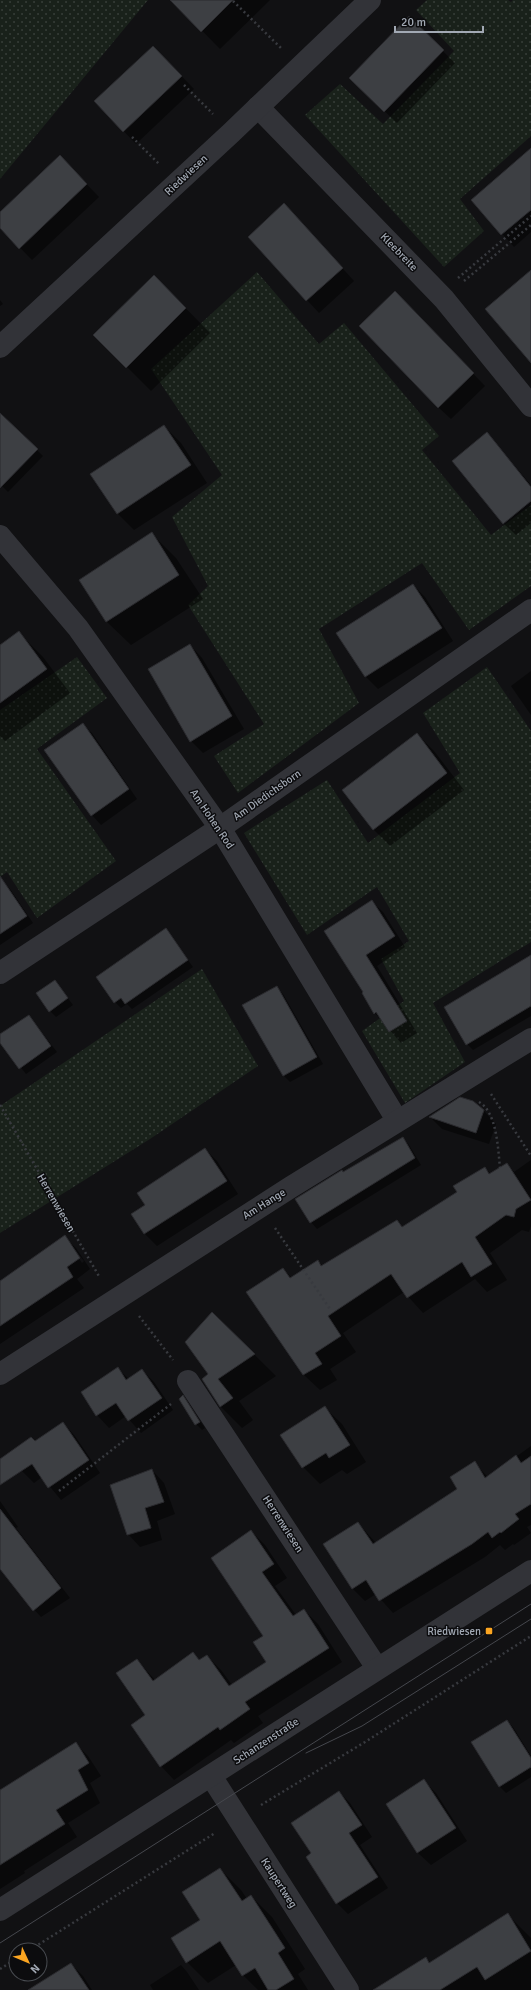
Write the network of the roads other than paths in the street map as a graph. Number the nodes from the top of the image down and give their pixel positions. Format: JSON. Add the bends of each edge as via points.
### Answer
{"nodes":[{"id":1,"x":370,"y":0,"type":"edge"},
{"id":2,"x":258,"y":107,"type":"junction"},
{"id":3,"x":0,"y":347,"type":"edge"},
{"id":4,"x":531,"y":406,"type":"edge"},
{"id":5,"x":0,"y":536,"type":"edge"},
{"id":6,"x":531,"y":610,"type":"edge"},
{"id":7,"x":220,"y":828,"type":"junction"},
{"id":8,"x":0,"y":973,"type":"edge"},
{"id":9,"x":531,"y":1039,"type":"edge"},
{"id":10,"x":398,"y":1120,"type":"junction"},
{"id":11,"x":0,"y":1374,"type":"edge"},
{"id":12,"x":190,"y":1385,"type":"road end"},
{"id":13,"x":531,"y":1571,"type":"edge"},
{"id":14,"x":377,"y":1668,"type":"junction"},
{"id":15,"x":211,"y":1776,"type":"junction"},
{"id":16,"x":0,"y":1910,"type":"edge"},
{"id":17,"x":348,"y":1990,"type":"edge"}],
"edges":[{"from":1,"to":2,"type":"street","name":"Riedwiesen"},
{"from":2,"to":3,"type":"street","name":"Riedwiesen"},
{"from":2,"to":4,"type":"street","name":"Kleebreite","via":[[442,296]]},
{"from":5,"to":7,"type":"street","name":"Am Hohen Rod","via":[[78,628]]},
{"from":6,"to":7,"type":"street","name":"Am Diedichsborn"},
{"from":7,"to":8,"type":"street","name":"Am Diedichsborn"},
{"from":7,"to":10,"type":"street","name":"Am Hohen Rod"},
{"from":9,"to":10,"type":"street","name":"Am Hange"},
{"from":10,"to":11,"type":"street","name":"Am Hange","via":[[112,1300]]},
{"from":12,"to":14,"type":"street","name":"Herrenwiesen"},
{"from":13,"to":14,"type":"street","name":"Schanzenstraße"},
{"from":14,"to":15,"type":"street","name":"Schanzenstraße"},
{"from":15,"to":16,"type":"street","name":"Schanzenstraße"},
{"from":15,"to":17,"type":"street","name":"Kaupertweg"}]}
